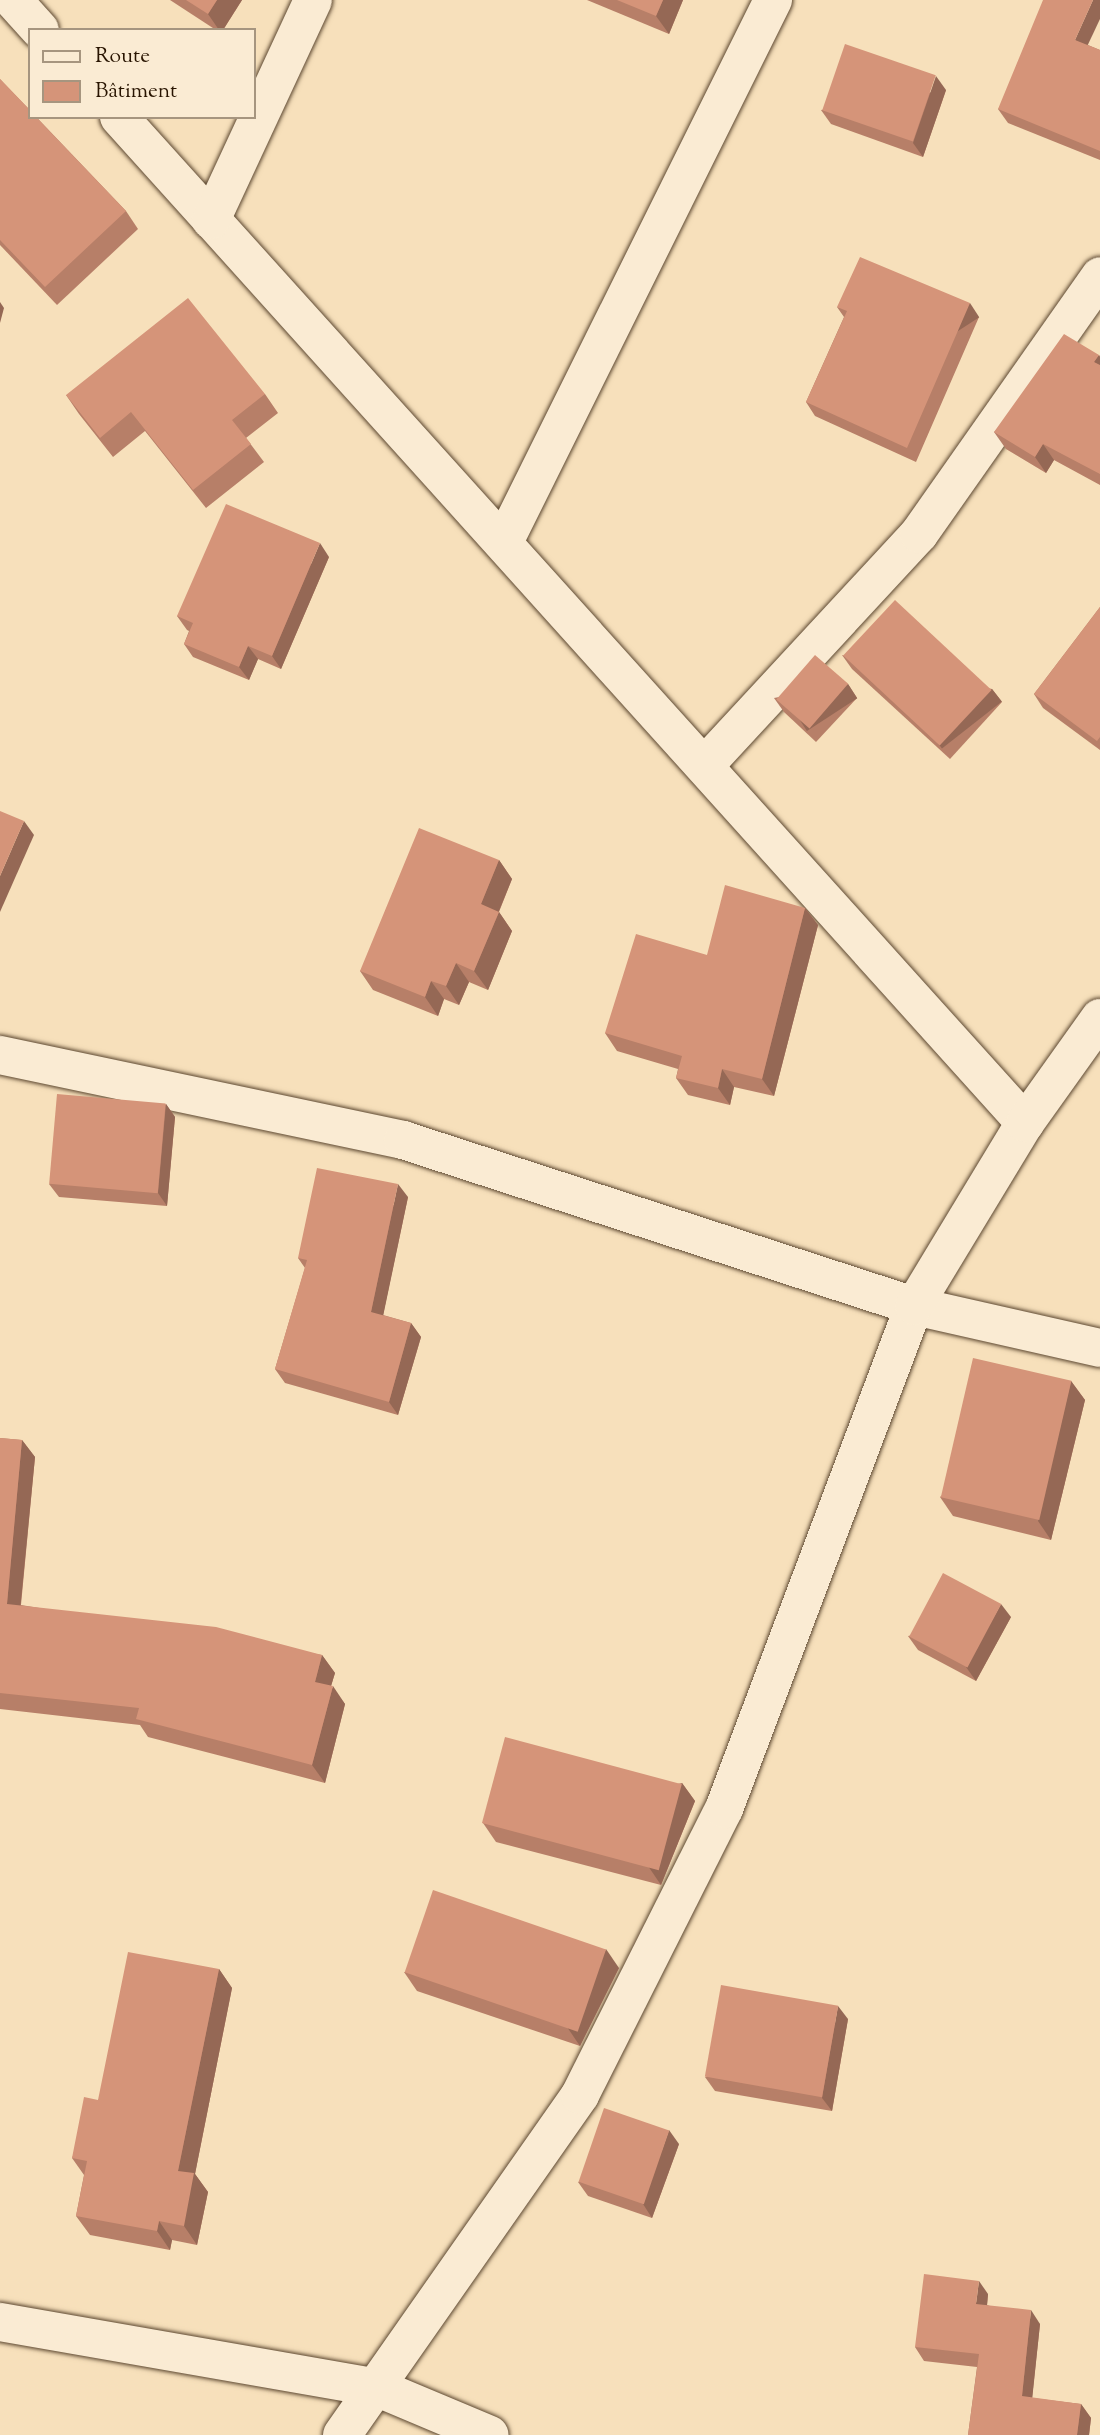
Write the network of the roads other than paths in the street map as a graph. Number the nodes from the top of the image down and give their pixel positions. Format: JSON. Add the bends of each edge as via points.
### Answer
{"nodes":[{"id":1,"x":13,"y":0,"type":"edge"},
{"id":2,"x":313,"y":0,"type":"edge"},
{"id":3,"x":773,"y":0,"type":"edge"},
{"id":4,"x":38,"y":28,"type":"edge"},
{"id":5,"x":121,"y":119,"type":"edge"},
{"id":6,"x":211,"y":220,"type":"junction"},
{"id":7,"x":1100,"y":276,"type":"edge"},
{"id":8,"x":504,"y":542,"type":"junction"},
{"id":9,"x":705,"y":765,"type":"junction"},
{"id":10,"x":1100,"y":1018,"type":"edge"},
{"id":11,"x":0,"y":1055,"type":"edge"},
{"id":12,"x":1025,"y":1123,"type":"junction"},
{"id":13,"x":914,"y":1306,"type":"junction"},
{"id":14,"x":1100,"y":1348,"type":"edge"},
{"id":15,"x":0,"y":2322,"type":"edge"},
{"id":16,"x":378,"y":2388,"type":"junction"},
{"id":17,"x":342,"y":2435,"type":"edge"},
{"id":18,"x":490,"y":2435,"type":"edge"}],
"edges":[{"from":1,"to":4,"type":"street"},
{"from":2,"to":6,"type":"street"},
{"from":3,"to":8,"type":"street"},
{"from":5,"to":6,"type":"street"},
{"from":6,"to":8,"type":"street"},
{"from":7,"to":9,"type":"street","via":[[919,534]]},
{"from":8,"to":9,"type":"street"},
{"from":9,"to":12,"type":"street"},
{"from":10,"to":12,"type":"street"},
{"from":11,"to":13,"type":"street","via":[[403,1140]]},
{"from":12,"to":13,"type":"street"},
{"from":13,"to":14,"type":"street"},
{"from":13,"to":16,"type":"street","via":[[724,1809],[580,2095]]},
{"from":15,"to":16,"type":"street"},
{"from":16,"to":17,"type":"street"},
{"from":16,"to":18,"type":"street"}]}
